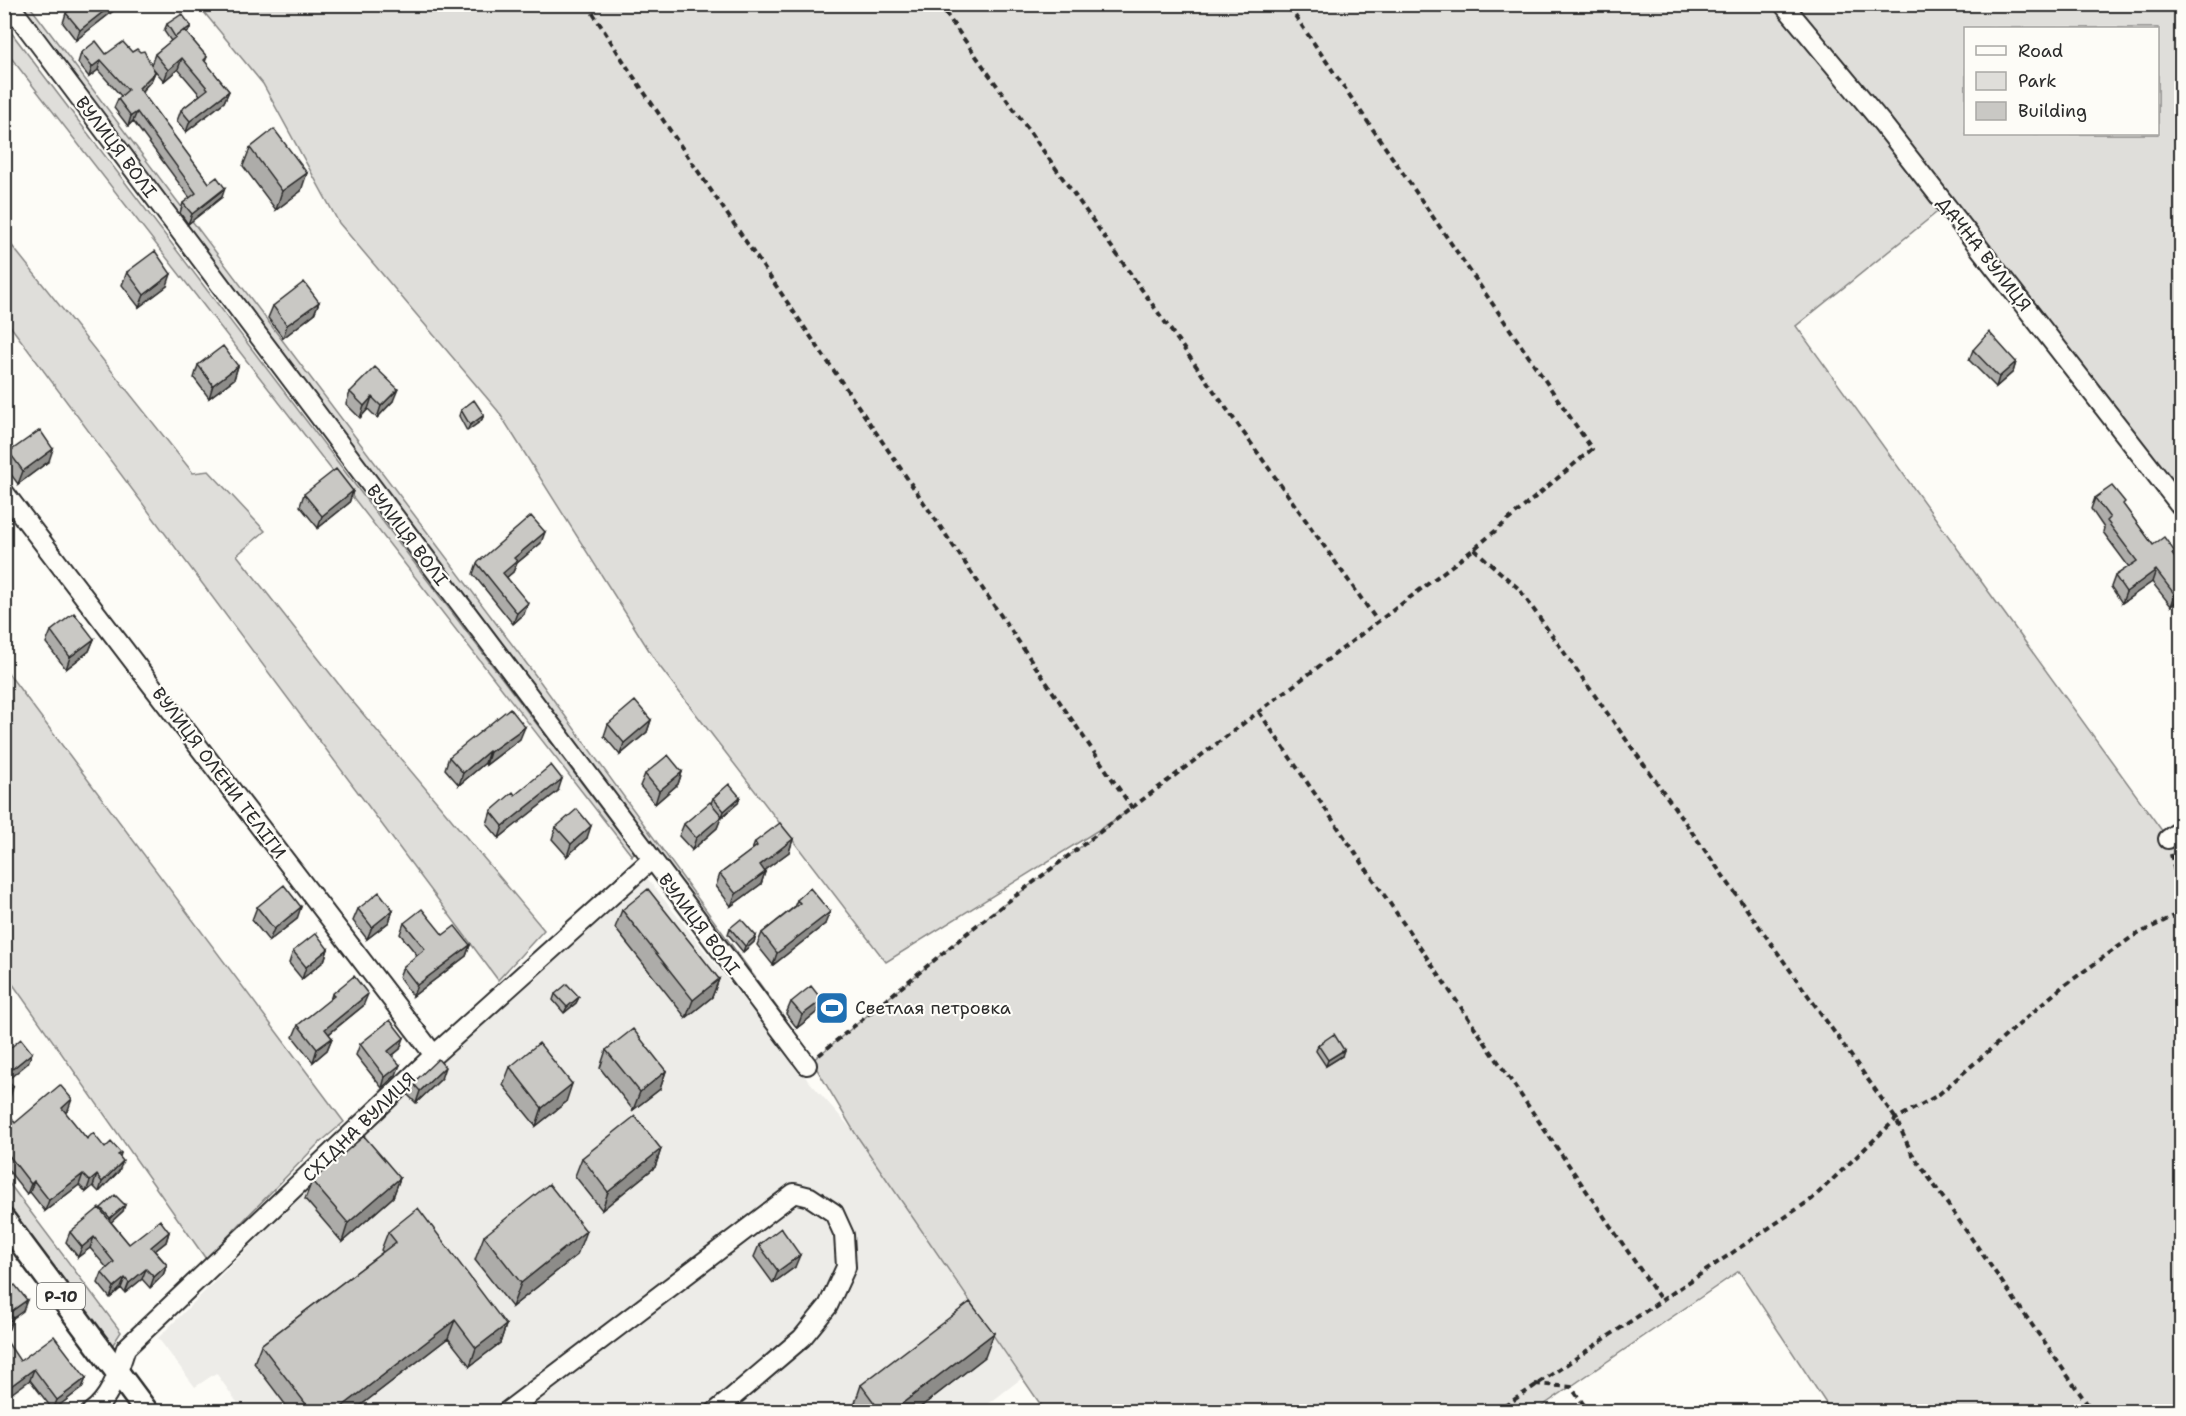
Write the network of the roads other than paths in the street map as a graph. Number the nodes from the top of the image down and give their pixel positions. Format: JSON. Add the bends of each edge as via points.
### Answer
{"nodes":[{"id":1,"x":9,"y":4,"type":"edge"},
{"id":2,"x":1783,"y":4,"type":"edge"},
{"id":3,"x":4,"y":492,"type":"edge"},
{"id":4,"x":2181,"y":507,"type":"edge"},
{"id":5,"x":651,"y":860,"type":"junction"},
{"id":6,"x":434,"y":1055,"type":"junction"},
{"id":7,"x":807,"y":1065,"type":"road end"},
{"id":8,"x":4,"y":1220,"type":"edge"},
{"id":9,"x":118,"y":1372,"type":"junction"},
{"id":10,"x":523,"y":1406,"type":"edge"},
{"id":11,"x":91,"y":1412,"type":"edge"},
{"id":12,"x":147,"y":1412,"type":"edge"},
{"id":13,"x":506,"y":1412,"type":"edge"},
{"id":14,"x":715,"y":1412,"type":"edge"}],
"edges":[{"from":1,"to":5,"type":"street","name":"ВУЛИЦЯ ВОЛІ"},
{"from":2,"to":4,"type":"street","name":"ДАЧНА ВУЛИЦЯ","via":[[1882,123]]},
{"from":3,"to":6,"type":"street","name":"ВУЛИЦЯ ОЛЕНИ ТЕЛІГИ"},
{"from":5,"to":6,"type":"street","name":"СХІДНА ВУЛИЦЯ"},
{"from":5,"to":7,"type":"street","name":"ВУЛИЦЯ ВОЛІ"},
{"from":6,"to":9,"type":"street","name":"СХІДНА ВУЛИЦЯ","via":[[126,1348]]},
{"from":8,"to":9,"type":"main road","number":"Р-10"},
{"from":9,"to":11,"type":"street","name":"СХІДНА ВУЛИЦЯ","via":[[104,1401]]},
{"from":9,"to":12,"type":"main road","number":"Р-10"},
{"from":10,"to":13,"type":"street"},
{"from":10,"to":14,"type":"street","via":[[794,1193],[810,1197],[834,1212],[844,1235],[846,1267],[828,1306],[802,1338]]}]}
